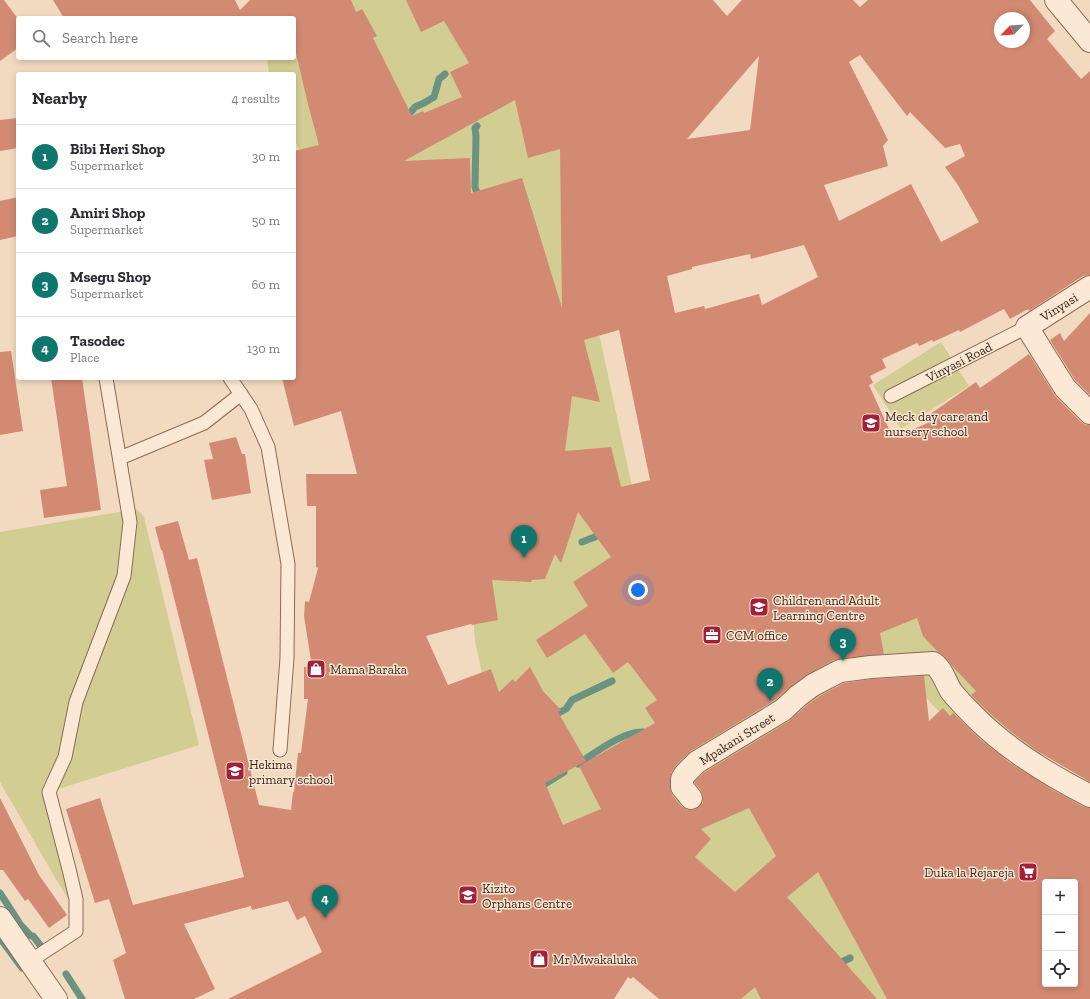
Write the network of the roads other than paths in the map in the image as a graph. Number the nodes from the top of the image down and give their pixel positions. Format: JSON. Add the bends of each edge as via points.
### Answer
{"nodes":[{"id":1,"x":1056,"y":0,"type":"edge"},
{"id":2,"x":1090,"y":41,"type":"edge"},
{"id":3,"x":1090,"y":287,"type":"edge"},
{"id":4,"x":1027,"y":327,"type":"junction"},
{"id":5,"x":106,"y":380,"type":"edge"},
{"id":6,"x":231,"y":380,"type":"edge"},
{"id":7,"x":240,"y":394,"type":"junction"},
{"id":8,"x":891,"y":396,"type":"dead end"},
{"id":9,"x":1090,"y":413,"type":"edge"},
{"id":10,"x":120,"y":458,"type":"junction"},
{"id":11,"x":280,"y":750,"type":"dead end"},
{"id":12,"x":1090,"y":796,"type":"edge"},
{"id":13,"x":691,"y":798,"type":"dead end"},
{"id":14,"x":0,"y":918,"type":"edge"},
{"id":15,"x":30,"y":961,"type":"junction"},
{"id":16,"x":56,"y":999,"type":"edge"}],
"edges":[{"from":1,"to":2,"type":"street"},
{"from":3,"to":4,"type":"street","name":"Vinyasi"},
{"from":4,"to":8,"type":"lane","name":"Vinyasi Road"},
{"from":4,"to":9,"type":"street","via":[[1065,388]]},
{"from":5,"to":10,"type":"lane"},
{"from":6,"to":7,"type":"lane"},
{"from":7,"to":10,"type":"lane","via":[[204,423]]},
{"from":7,"to":11,"type":"lane","via":[[251,409],[268,447],[288,564],[287,658]]},
{"from":10,"to":15,"type":"lane","via":[[130,522],[124,576],[76,702],[65,757],[49,792],[76,899],[76,931]]},
{"from":12,"to":13,"type":"street","name":"Mpakani Street","via":[[1023,758],[1004,743],[952,692],[938,666],[933,663],[858,668],[840,671],[825,679],[798,696],[783,710],[697,762],[682,779],[682,787]]},
{"from":14,"to":15,"type":"street"},
{"from":15,"to":16,"type":"street"}]}
